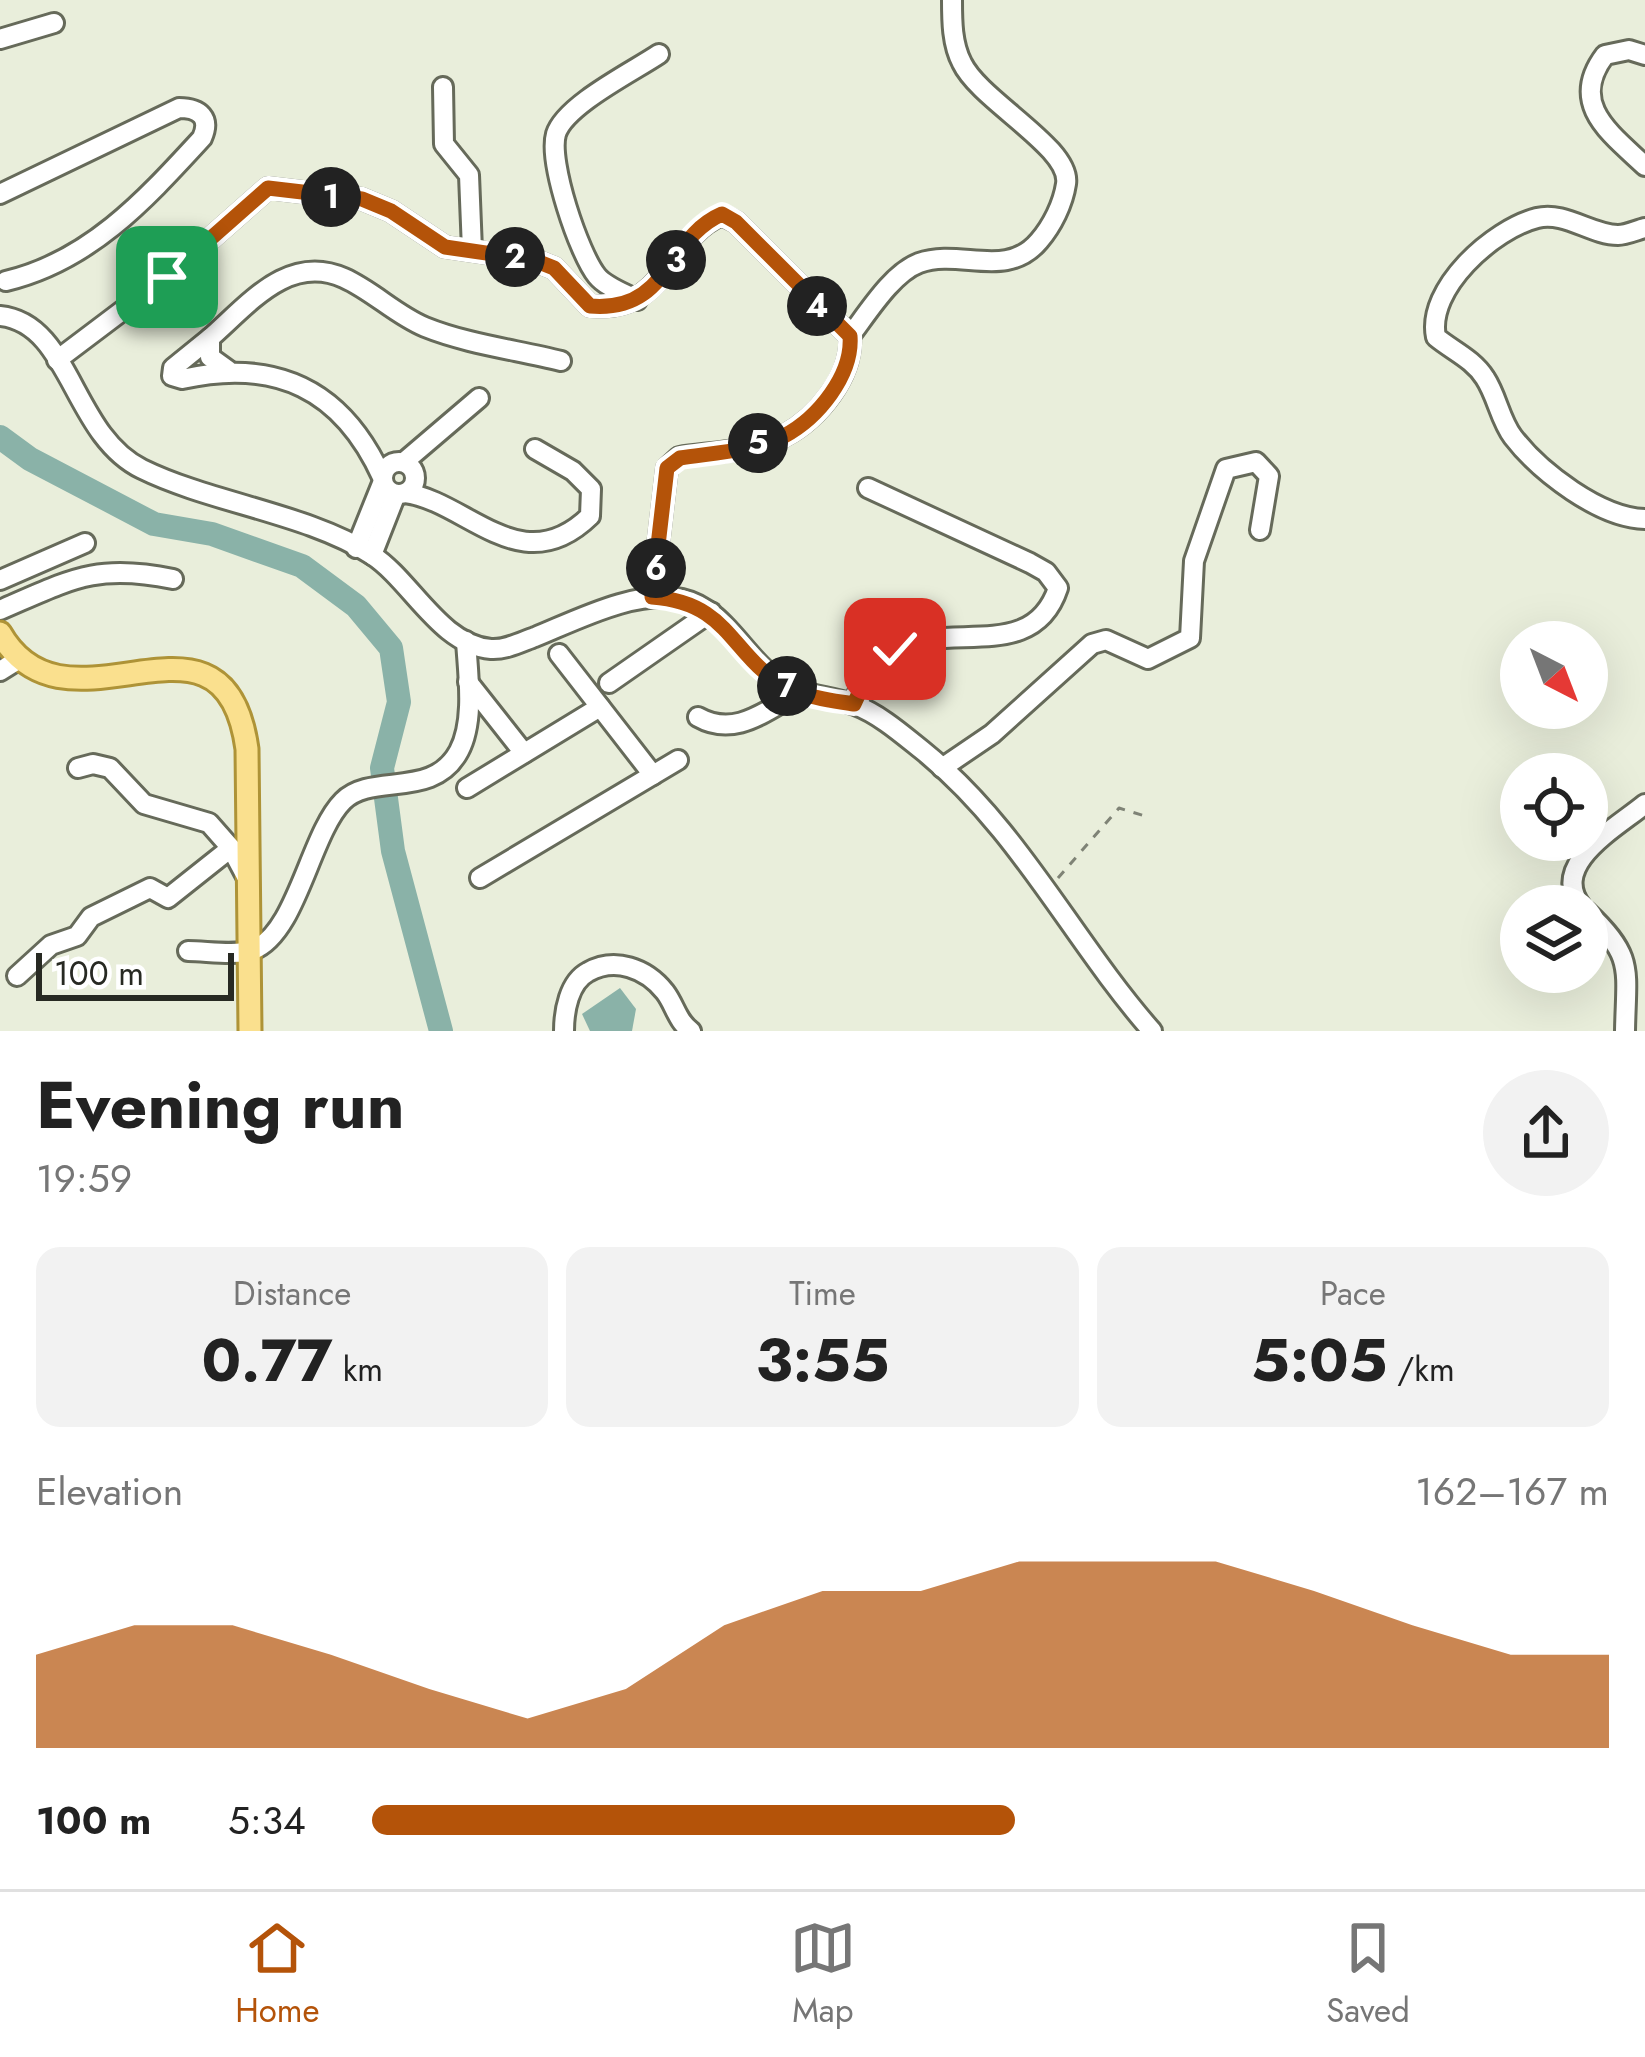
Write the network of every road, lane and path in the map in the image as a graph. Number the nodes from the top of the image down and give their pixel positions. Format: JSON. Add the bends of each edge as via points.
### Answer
{"nodes":[{"id":1,"x":952,"y":0,"type":"edge"},
{"id":2,"x":55,"y":23,"type":"dead end"},
{"id":3,"x":0,"y":39,"type":"edge"},
{"id":4,"x":659,"y":55,"type":"dead end"},
{"id":5,"x":1645,"y":55,"type":"edge"},
{"id":6,"x":443,"y":87,"type":"dead end"},
{"id":7,"x":1645,"y":166,"type":"edge"},
{"id":8,"x":0,"y":194,"type":"edge"},
{"id":9,"x":1645,"y":228,"type":"edge"},
{"id":10,"x":472,"y":250,"type":"junction"},
{"id":11,"x":3,"y":280,"type":"edge"},
{"id":12,"x":637,"y":300,"type":"junction"},
{"id":13,"x":9,"y":317,"type":"edge"},
{"id":14,"x":850,"y":336,"type":"junction"},
{"id":15,"x":210,"y":338,"type":"junction"},
{"id":16,"x":56,"y":360,"type":"junction"},
{"id":17,"x":561,"y":361,"type":"dead end"},
{"id":18,"x":228,"y":370,"type":"junction"},
{"id":19,"x":479,"y":398,"type":"dead end"},
{"id":20,"x":535,"y":449,"type":"dead end"},
{"id":21,"x":374,"y":458,"type":"junction"},
{"id":22,"x":409,"y":464,"type":"junction"},
{"id":23,"x":398,"y":488,"type":"junction"},
{"id":24,"x":868,"y":488,"type":"dead end"},
{"id":25,"x":1645,"y":519,"type":"edge"},
{"id":26,"x":1259,"y":530,"type":"dead end"},
{"id":27,"x":85,"y":543,"type":"dead end"},
{"id":28,"x":364,"y":552,"type":"junction"},
{"id":29,"x":173,"y":579,"type":"dead end"},
{"id":30,"x":0,"y":580,"type":"edge"},
{"id":31,"x":652,"y":597,"type":"junction"},
{"id":32,"x":0,"y":610,"type":"edge"},
{"id":33,"x":712,"y":612,"type":"junction"},
{"id":34,"x":0,"y":633,"type":"edge"},
{"id":35,"x":466,"y":641,"type":"junction"},
{"id":36,"x":559,"y":654,"type":"dead end"},
{"id":37,"x":8,"y":666,"type":"edge"},
{"id":38,"x":469,"y":682,"type":"junction"},
{"id":39,"x":609,"y":683,"type":"dead end"},
{"id":40,"x":799,"y":693,"type":"junction"},
{"id":41,"x":854,"y":704,"type":"junction"},
{"id":42,"x":600,"y":706,"type":"junction"},
{"id":43,"x":698,"y":718,"type":"dead end"},
{"id":44,"x":524,"y":754,"type":"junction"},
{"id":45,"x":678,"y":760,"type":"dead end"},
{"id":46,"x":78,"y":768,"type":"dead end"},
{"id":47,"x":942,"y":768,"type":"junction"},
{"id":48,"x":653,"y":775,"type":"junction"},
{"id":49,"x":467,"y":788,"type":"dead end"},
{"id":50,"x":1645,"y":803,"type":"edge"},
{"id":51,"x":1148,"y":817,"type":"dead end"},
{"id":52,"x":231,"y":848,"type":"junction"},
{"id":53,"x":480,"y":878,"type":"dead end"},
{"id":54,"x":248,"y":880,"type":"junction"},
{"id":55,"x":1571,"y":885,"type":"edge"},
{"id":56,"x":1049,"y":888,"type":"junction"},
{"id":57,"x":1608,"y":932,"type":"edge"},
{"id":58,"x":188,"y":951,"type":"dead end"},
{"id":59,"x":249,"y":952,"type":"junction"},
{"id":60,"x":17,"y":976,"type":"dead end"},
{"id":61,"x":250,"y":1031,"type":"edge"},
{"id":62,"x":564,"y":1031,"type":"edge"},
{"id":63,"x":691,"y":1031,"type":"edge"},
{"id":64,"x":1152,"y":1031,"type":"edge"},
{"id":65,"x":1625,"y":1031,"type":"edge"}],
"edges":[{"from":1,"to":14,"type":"street","via":[[961,62],[982,91],[1059,156],[1067,179],[1061,201],[1030,252],[1010,262],[921,262]]},
{"from":2,"to":3,"type":"street"},
{"from":4,"to":12,"type":"street","via":[[573,111],[556,134],[579,246],[599,279]]},
{"from":5,"to":7,"type":"street","via":[[1604,55],[1589,88],[1597,120]]},
{"from":6,"to":10,"type":"street","via":[[444,144],[469,175]]},
{"from":8,"to":11,"type":"street","via":[[179,108],[205,117],[202,139],[107,232],[46,272]]},
{"from":9,"to":25,"type":"street","via":[[1618,235],[1539,217],[1460,269],[1433,322],[1436,337],[1486,379],[1510,435],[1542,467],[1604,507]]},
{"from":10,"to":12,"type":"street","via":[[554,268],[590,306]]},
{"from":10,"to":16,"type":"street","via":[[445,247],[362,199],[268,188]]},
{"from":11,"to":13,"type":"street"},
{"from":12,"to":14,"type":"street","via":[[722,214]]},
{"from":13,"to":16,"type":"street","via":[[39,332]]},
{"from":14,"to":31,"type":"street","via":[[848,364],[833,389],[782,437],[680,458],[667,468]]},
{"from":15,"to":17,"type":"street","via":[[272,283],[317,270],[422,326]]},
{"from":15,"to":18,"type":"street","via":[[210,357]]},
{"from":15,"to":18,"type":"street","via":[[172,376]]},
{"from":16,"to":28,"type":"street","via":[[90,422],[128,461]]},
{"from":18,"to":21,"type":"street","via":[[267,373],[311,390]]},
{"from":19,"to":22,"type":"street"},
{"from":20,"to":23,"type":"street","via":[[591,489],[590,516],[566,534],[530,540],[484,532]]},
{"from":21,"to":22,"type":"street"},
{"from":21,"to":23,"type":"street"},
{"from":22,"to":23,"type":"street","via":[[412,487]]},
{"from":22,"to":23,"type":"street","via":[[387,466]]},
{"from":23,"to":28,"type":"street"},
{"from":24,"to":41,"type":"street","via":[[1030,563],[1058,588],[1051,609],[1013,636],[962,634],[895,649],[873,663]]},
{"from":26,"to":47,"type":"street","via":[[1269,476],[1256,462],[1243,462],[1226,469],[1194,561],[1190,638],[1148,659],[1106,640],[1092,644]]},
{"from":27,"to":30,"type":"street"},
{"from":28,"to":35,"type":"street"},
{"from":29,"to":32,"type":"street","via":[[87,573]]},
{"from":31,"to":33,"type":"street"},
{"from":31,"to":35,"type":"street","via":[[506,648]]},
{"from":33,"to":39,"type":"street"},
{"from":33,"to":40,"type":"street","via":[[743,652]]},
{"from":34,"to":37,"type":"main road"},
{"from":35,"to":38,"type":"street"},
{"from":36,"to":42,"type":"street"},
{"from":37,"to":54,"type":"main road","via":[[65,680],[183,668],[234,700],[247,748]]},
{"from":38,"to":44,"type":"street"},
{"from":38,"to":59,"type":"street","via":[[459,752],[442,771],[342,802],[278,926]]},
{"from":40,"to":41,"type":"street"},
{"from":40,"to":43,"type":"street","via":[[733,728]]},
{"from":41,"to":47,"type":"street"},
{"from":42,"to":44,"type":"street"},
{"from":42,"to":48,"type":"street"},
{"from":44,"to":49,"type":"street"},
{"from":45,"to":48,"type":"street"},
{"from":46,"to":52,"type":"street","via":[[110,768],[144,804],[209,823]]},
{"from":47,"to":56,"type":"street"},
{"from":48,"to":53,"type":"street"},
{"from":50,"to":55,"type":"street","via":[[1580,859]]},
{"from":51,"to":56,"type":"path","via":[[1119,808]]},
{"from":52,"to":54,"type":"street"},
{"from":52,"to":60,"type":"street","via":[[168,898],[150,888],[92,916],[77,936],[51,945]]},
{"from":54,"to":59,"type":"main road"},
{"from":56,"to":64,"type":"street"},
{"from":57,"to":65,"type":"street","via":[[1624,954]]},
{"from":58,"to":59,"type":"street"},
{"from":59,"to":61,"type":"main road"},
{"from":62,"to":63,"type":"street","via":[[572,988],[584,973],[612,963],[640,970]]}]}
